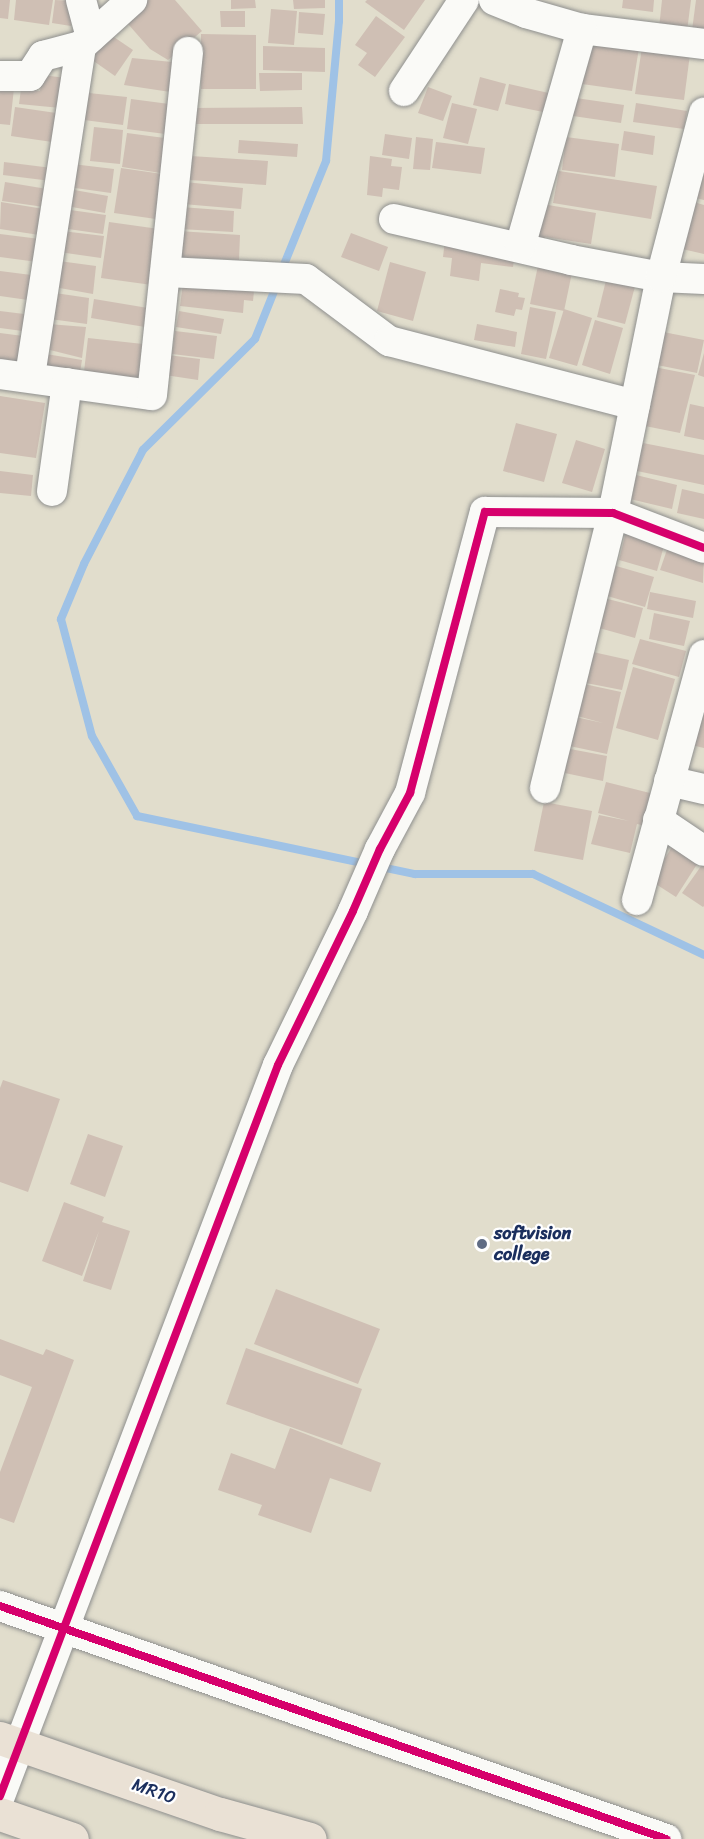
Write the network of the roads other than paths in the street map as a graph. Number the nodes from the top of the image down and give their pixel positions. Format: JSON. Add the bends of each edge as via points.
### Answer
{"nodes":[{"id":1,"x":81,"y":0,"type":"edge"},
{"id":2,"x":132,"y":0,"type":"edge"},
{"id":3,"x":464,"y":0,"type":"edge"},
{"id":4,"x":494,"y":0,"type":"edge"},
{"id":5,"x":582,"y":29,"type":"junction"},
{"id":6,"x":86,"y":41,"type":"junction"},
{"id":7,"x":704,"y":44,"type":"edge"},
{"id":8,"x":188,"y":52,"type":"dead end"},
{"id":9,"x":0,"y":76,"type":"edge"},
{"id":10,"x":404,"y":91,"type":"dead end"},
{"id":11,"x":704,"y":112,"type":"edge"},
{"id":12,"x":394,"y":219,"type":"dead end"},
{"id":13,"x":520,"y":247,"type":"junction"},
{"id":14,"x":167,"y":272,"type":"junction"},
{"id":15,"x":661,"y":277,"type":"junction"},
{"id":16,"x":704,"y":279,"type":"edge"},
{"id":17,"x":0,"y":374,"type":"edge"},
{"id":18,"x":30,"y":376,"type":"junction"},
{"id":19,"x":67,"y":383,"type":"junction"},
{"id":20,"x":635,"y":405,"type":"junction"},
{"id":21,"x":52,"y":491,"type":"dead end"},
{"id":22,"x":613,"y":513,"type":"junction"},
{"id":23,"x":704,"y":549,"type":"edge"},
{"id":24,"x":704,"y":655,"type":"edge"},
{"id":25,"x":669,"y":781,"type":"junction"},
{"id":26,"x":545,"y":788,"type":"dead end"},
{"id":27,"x":704,"y":789,"type":"edge"},
{"id":28,"x":658,"y":820,"type":"junction"},
{"id":29,"x":704,"y":851,"type":"edge"},
{"id":30,"x":637,"y":900,"type":"dead end"},
{"id":31,"x":0,"y":1606,"type":"edge"},
{"id":32,"x":62,"y":1628,"type":"junction"},
{"id":33,"x":10,"y":1741,"type":"edge"},
{"id":34,"x":0,"y":1796,"type":"edge"},
{"id":35,"x":0,"y":1814,"type":"edge"},
{"id":36,"x":72,"y":1839,"type":"edge"},
{"id":37,"x":309,"y":1839,"type":"edge"},
{"id":38,"x":666,"y":1839,"type":"edge"}],
"edges":[{"from":1,"to":6,"type":"street"},
{"from":2,"to":6,"type":"street"},
{"from":3,"to":10,"type":"street"},
{"from":4,"to":5,"type":"street"},
{"from":5,"to":7,"type":"street"},
{"from":5,"to":13,"type":"street"},
{"from":6,"to":9,"type":"street","via":[[43,56],[30,76]]},
{"from":6,"to":18,"type":"street"},
{"from":8,"to":14,"type":"street"},
{"from":11,"to":15,"type":"street"},
{"from":12,"to":13,"type":"street"},
{"from":13,"to":15,"type":"street"},
{"from":14,"to":19,"type":"street","via":[[152,395]]},
{"from":14,"to":20,"type":"street","via":[[306,279],[389,341]]},
{"from":15,"to":16,"type":"street"},
{"from":15,"to":20,"type":"street"},
{"from":17,"to":18,"type":"street"},
{"from":18,"to":19,"type":"street"},
{"from":19,"to":21,"type":"street"},
{"from":20,"to":22,"type":"street"},
{"from":22,"to":23,"type":"street"},
{"from":22,"to":26,"type":"street"},
{"from":22,"to":32,"type":"street","via":[[485,512],[410,794],[278,1065]]},
{"from":24,"to":25,"type":"street"},
{"from":25,"to":27,"type":"street"},
{"from":25,"to":28,"type":"street"},
{"from":28,"to":29,"type":"street"},
{"from":28,"to":30,"type":"street"},
{"from":31,"to":32,"type":"street"},
{"from":32,"to":33,"type":"street"},
{"from":32,"to":38,"type":"street"},
{"from":33,"to":34,"type":"street"},
{"from":33,"to":37,"type":"main road","name":"MR10","via":[[220,1814]]},
{"from":35,"to":36,"type":"main road"}]}
